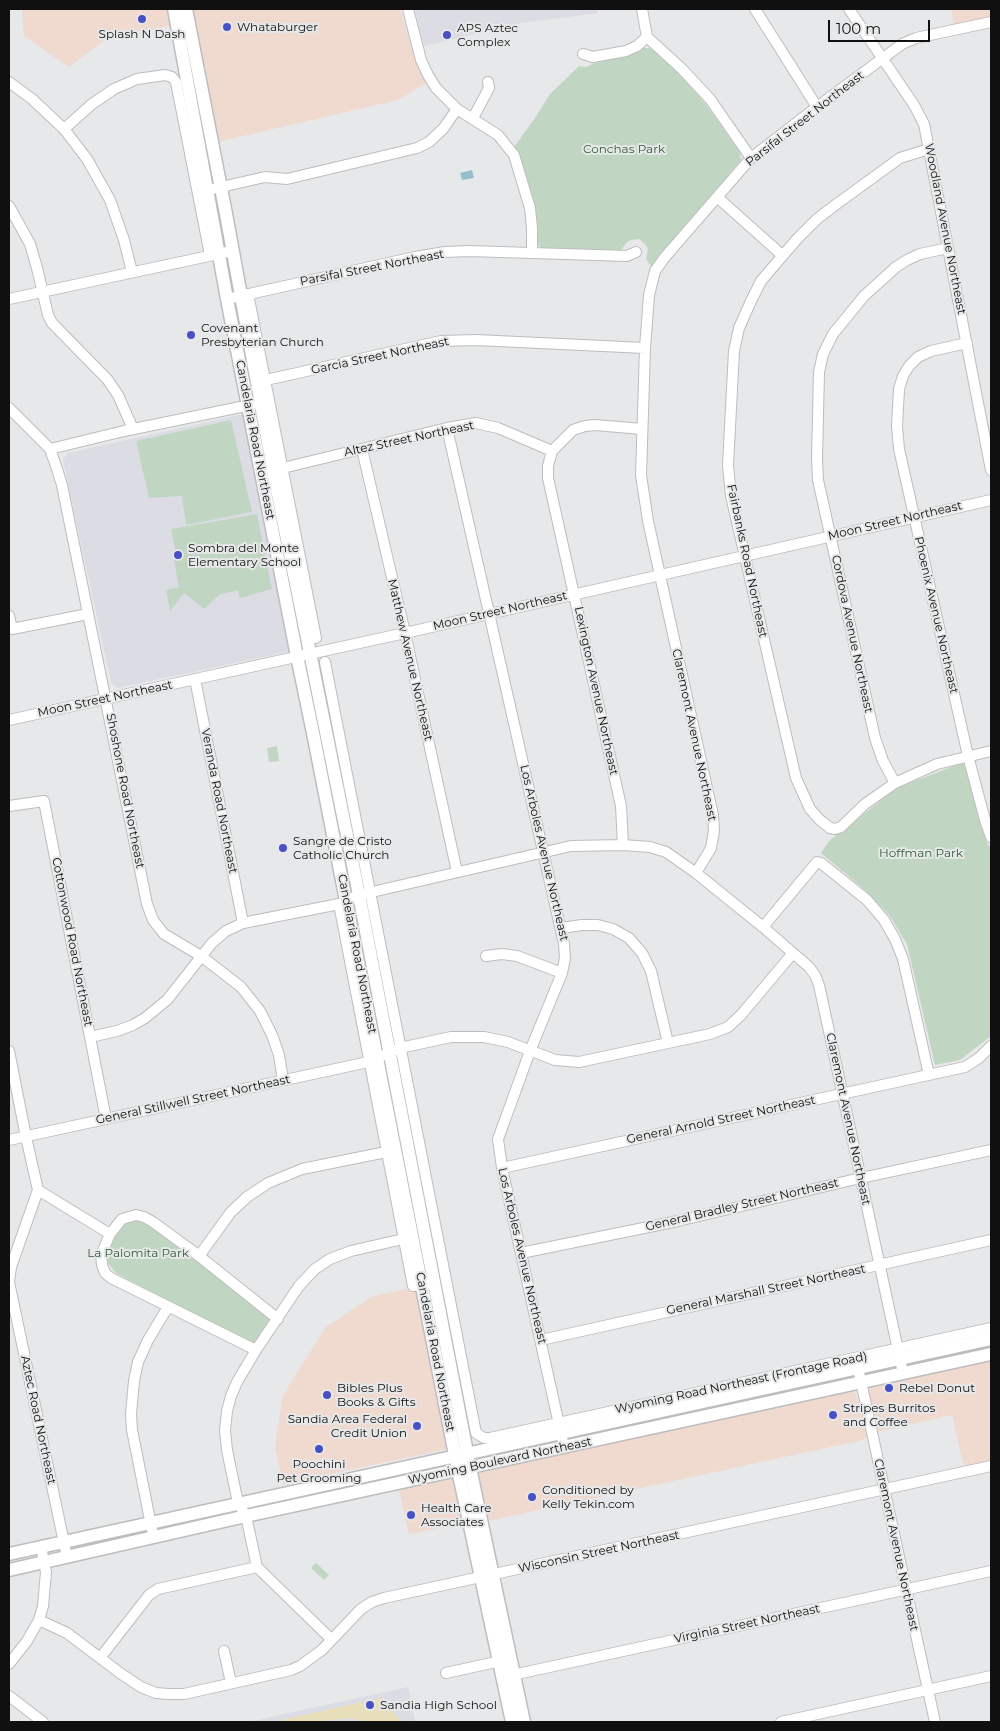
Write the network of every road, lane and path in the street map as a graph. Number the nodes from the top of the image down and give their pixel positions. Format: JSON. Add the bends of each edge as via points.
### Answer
{"nodes":[{"id":1,"x":174,"y":9,"type":"edge"},
{"id":2,"x":186,"y":9,"type":"edge"},
{"id":3,"x":408,"y":9,"type":"edge"},
{"id":4,"x":642,"y":9,"type":"edge"},
{"id":5,"x":755,"y":9,"type":"edge"},
{"id":6,"x":849,"y":9,"type":"edge"},
{"id":7,"x":991,"y":22,"type":"edge"},
{"id":8,"x":648,"y":37,"type":"junction"},
{"id":9,"x":583,"y":54,"type":"dead end"},
{"id":10,"x":883,"y":58,"type":"junction"},
{"id":11,"x":9,"y":82,"type":"edge"},
{"id":12,"x":488,"y":82,"type":"dead end"},
{"id":13,"x":817,"y":107,"type":"junction"},
{"id":14,"x":457,"y":109,"type":"junction"},
{"id":15,"x":473,"y":118,"type":"junction"},
{"id":16,"x":64,"y":129,"type":"junction"},
{"id":17,"x":930,"y":149,"type":"junction"},
{"id":18,"x":751,"y":158,"type":"junction"},
{"id":19,"x":214,"y":188,"type":"junction"},
{"id":20,"x":717,"y":198,"type":"junction"},
{"id":21,"x":9,"y":206,"type":"edge"},
{"id":22,"x":948,"y":248,"type":"junction"},
{"id":23,"x":636,"y":252,"type":"dead end"},
{"id":24,"x":221,"y":253,"type":"junction"},
{"id":25,"x":532,"y":253,"type":"junction"},
{"id":26,"x":782,"y":255,"type":"junction"},
{"id":27,"x":655,"y":271,"type":"joint"},
{"id":28,"x":132,"y":272,"type":"junction"},
{"id":29,"x":43,"y":292,"type":"junction"},
{"id":30,"x":244,"y":295,"type":"junction"},
{"id":31,"x":9,"y":299,"type":"edge"},
{"id":32,"x":227,"y":299,"type":"junction"},
{"id":33,"x":967,"y":343,"type":"junction"},
{"id":34,"x":645,"y":348,"type":"junction"},
{"id":35,"x":266,"y":380,"type":"junction"},
{"id":36,"x":261,"y":402,"type":"junction"},
{"id":37,"x":248,"y":405,"type":"junction"},
{"id":38,"x":9,"y":408,"type":"edge"},
{"id":39,"x":447,"y":428,"type":"junction"},
{"id":40,"x":133,"y":429,"type":"junction"},
{"id":41,"x":642,"y":429,"type":"junction"},
{"id":42,"x":50,"y":449,"type":"junction"},
{"id":43,"x":362,"y":449,"type":"junction"},
{"id":44,"x":552,"y":451,"type":"junction"},
{"id":45,"x":283,"y":468,"type":"junction"},
{"id":46,"x":991,"y":470,"type":"edge"},
{"id":47,"x":991,"y":500,"type":"edge"},
{"id":48,"x":914,"y":517,"type":"junction"},
{"id":49,"x":830,"y":536,"type":"junction"},
{"id":50,"x":745,"y":555,"type":"junction"},
{"id":51,"x":660,"y":575,"type":"junction"},
{"id":52,"x":575,"y":594,"type":"junction"},
{"id":53,"x":489,"y":613,"type":"junction"},
{"id":54,"x":88,"y":614,"type":"junction"},
{"id":55,"x":9,"y":616,"type":"edge"},
{"id":56,"x":405,"y":633,"type":"junction"},
{"id":57,"x":316,"y":638,"type":"dead end"},
{"id":58,"x":310,"y":654,"type":"junction"},
{"id":59,"x":297,"y":656,"type":"junction"},
{"id":60,"x":325,"y":662,"type":"dead end"},
{"id":61,"x":195,"y":679,"type":"junction"},
{"id":62,"x":106,"y":699,"type":"junction"},
{"id":63,"x":9,"y":720,"type":"edge"},
{"id":64,"x":991,"y":751,"type":"edge"},
{"id":65,"x":968,"y":756,"type":"junction"},
{"id":66,"x":895,"y":783,"type":"junction"},
{"id":67,"x":9,"y":806,"type":"edge"},
{"id":68,"x":991,"y":837,"type":"edge"},
{"id":69,"x":623,"y":845,"type":"junction"},
{"id":70,"x":544,"y":852,"type":"junction"},
{"id":71,"x":457,"y":872,"type":"junction"},
{"id":72,"x":696,"y":873,"type":"junction"},
{"id":73,"x":365,"y":894,"type":"junction"},
{"id":74,"x":342,"y":902,"type":"junction"},
{"id":75,"x":243,"y":923,"type":"junction"},
{"id":76,"x":763,"y":927,"type":"junction"},
{"id":77,"x":562,"y":928,"type":"junction"},
{"id":78,"x":793,"y":953,"type":"junction"},
{"id":79,"x":201,"y":956,"type":"junction"},
{"id":80,"x":486,"y":956,"type":"dead end"},
{"id":81,"x":562,"y":973,"type":"junction"},
{"id":82,"x":90,"y":1037,"type":"junction"},
{"id":83,"x":668,"y":1043,"type":"junction"},
{"id":84,"x":991,"y":1046,"type":"edge"},
{"id":85,"x":9,"y":1050,"type":"edge"},
{"id":86,"x":530,"y":1050,"type":"junction"},
{"id":87,"x":395,"y":1051,"type":"junction"},
{"id":88,"x":373,"y":1060,"type":"junction"},
{"id":89,"x":929,"y":1074,"type":"junction"},
{"id":90,"x":283,"y":1080,"type":"junction"},
{"id":91,"x":842,"y":1093,"type":"junction"},
{"id":92,"x":106,"y":1119,"type":"junction"},
{"id":93,"x":26,"y":1137,"type":"junction"},
{"id":94,"x":9,"y":1140,"type":"edge"},
{"id":95,"x":991,"y":1150,"type":"edge"},
{"id":96,"x":386,"y":1152,"type":"junction"},
{"id":97,"x":502,"y":1168,"type":"junction"},
{"id":98,"x":861,"y":1178,"type":"junction"},
{"id":99,"x":38,"y":1190,"type":"junction"},
{"id":100,"x":110,"y":1234,"type":"junction"},
{"id":101,"x":403,"y":1239,"type":"junction"},
{"id":102,"x":991,"y":1240,"type":"edge"},
{"id":103,"x":521,"y":1253,"type":"junction"},
{"id":104,"x":199,"y":1256,"type":"junction"},
{"id":105,"x":880,"y":1264,"type":"junction"},
{"id":106,"x":428,"y":1284,"type":"junction"},
{"id":107,"x":168,"y":1307,"type":"junction"},
{"id":108,"x":278,"y":1319,"type":"junction"},
{"id":109,"x":991,"y":1328,"type":"edge"},
{"id":110,"x":991,"y":1339,"type":"edge"},
{"id":111,"x":541,"y":1340,"type":"junction"},
{"id":112,"x":256,"y":1350,"type":"junction"},
{"id":113,"x":899,"y":1353,"type":"junction"},
{"id":114,"x":991,"y":1354,"type":"edge"},
{"id":115,"x":858,"y":1368,"type":"junction"},
{"id":116,"x":903,"y":1373,"type":"junction"},
{"id":117,"x":862,"y":1383,"type":"junction"},
{"id":118,"x":560,"y":1428,"type":"junction"},
{"id":119,"x":564,"y":1447,"type":"junction"},
{"id":120,"x":461,"y":1454,"type":"junction"},
{"id":121,"x":991,"y":1466,"type":"edge"},
{"id":122,"x":464,"y":1469,"type":"junction"},
{"id":123,"x":884,"y":1489,"type":"junction"},
{"id":124,"x":238,"y":1503,"type":"junction"},
{"id":125,"x":246,"y":1516,"type":"junction"},
{"id":126,"x":151,"y":1522,"type":"junction"},
{"id":127,"x":154,"y":1538,"type":"junction"},
{"id":128,"x":64,"y":1542,"type":"junction"},
{"id":129,"x":41,"y":1547,"type":"junction"},
{"id":130,"x":9,"y":1554,"type":"edge"},
{"id":131,"x":67,"y":1557,"type":"junction"},
{"id":132,"x":44,"y":1562,"type":"junction"},
{"id":133,"x":257,"y":1567,"type":"junction"},
{"id":134,"x":9,"y":1570,"type":"edge"},
{"id":135,"x":991,"y":1571,"type":"edge"},
{"id":136,"x":487,"y":1576,"type":"junction"},
{"id":137,"x":906,"y":1590,"type":"junction"},
{"id":138,"x":39,"y":1620,"type":"junction"},
{"id":139,"x":331,"y":1639,"type":"junction"},
{"id":140,"x":224,"y":1651,"type":"dead end"},
{"id":141,"x":100,"y":1658,"type":"junction"},
{"id":142,"x":505,"y":1660,"type":"junction"},
{"id":143,"x":9,"y":1664,"type":"edge"},
{"id":144,"x":446,"y":1673,"type":"dead end"},
{"id":145,"x":508,"y":1676,"type":"junction"},
{"id":146,"x":991,"y":1676,"type":"edge"},
{"id":147,"x":231,"y":1683,"type":"junction"},
{"id":148,"x":928,"y":1690,"type":"junction"},
{"id":149,"x":9,"y":1696,"type":"edge"},
{"id":150,"x":42,"y":1722,"type":"edge"},
{"id":151,"x":512,"y":1722,"type":"edge"},
{"id":152,"x":524,"y":1722,"type":"edge"},
{"id":153,"x":781,"y":1722,"type":"edge"},
{"id":154,"x":935,"y":1722,"type":"edge"}],
"edges":[{"from":1,"to":19,"type":"main road","name":"Candelaria Road Northeast"},
{"from":2,"to":19,"type":"main road","name":"Candelaria Road Northeast"},
{"from":3,"to":14,"type":"street","via":[[428,75]]},
{"from":4,"to":8,"type":"street"},
{"from":5,"to":13,"type":"street"},
{"from":6,"to":10,"type":"street","name":"Woodland Avenue Northeast"},
{"from":7,"to":10,"type":"street","name":"Parsifal Street Northeast","via":[[916,38]]},
{"from":8,"to":9,"type":"street","via":[[626,50],[593,57]]},
{"from":8,"to":18,"type":"street","via":[[710,99]]},
{"from":10,"to":13,"type":"street","name":"Parsifal Street Northeast"},
{"from":10,"to":17,"type":"street","name":"Woodland Avenue Northeast","via":[[922,117]]},
{"from":11,"to":16,"type":"street"},
{"from":12,"to":15,"type":"street","via":[[489,88]]},
{"from":13,"to":18,"type":"street","name":"Parsifal Street Northeast"},
{"from":14,"to":15,"type":"street"},
{"from":14,"to":19,"type":"street","via":[[430,142],[417,148],[287,179],[265,178]]},
{"from":15,"to":25,"type":"street","via":[[498,135],[514,155],[530,208]]},
{"from":16,"to":24,"type":"street","via":[[114,90],[137,79],[158,75],[172,77],[176,82]]},
{"from":16,"to":28,"type":"street","via":[[87,159],[110,200]]},
{"from":17,"to":22,"type":"street","name":"Woodland Avenue Northeast"},
{"from":17,"to":26,"type":"street","name":"Fairbanks Road Northeast","via":[[900,158],[887,166],[817,219]]},
{"from":18,"to":20,"type":"street","name":"Parsifal Street Northeast"},
{"from":19,"to":24,"type":"main road","name":"Candelaria Road Northeast"},
{"from":20,"to":26,"type":"street"},
{"from":20,"to":27,"type":"street","name":"Parsifal Street Northeast"},
{"from":21,"to":29,"type":"street","via":[[30,244]]},
{"from":22,"to":33,"type":"street","name":"Woodland Avenue Northeast"},
{"from":22,"to":49,"type":"street","name":"Cordova Avenue Northeast","via":[[920,254],[896,268],[864,296],[833,334],[823,354],[819,372],[817,458],[818,480]]},
{"from":23,"to":25,"type":"street","name":"Parsifal Street Northeast","via":[[627,256]]},
{"from":24,"to":28,"type":"street"},
{"from":24,"to":30,"type":"main road","name":"Candelaria Road Northeast"},
{"from":24,"to":32,"type":"main road","name":"Candelaria Road Northeast"},
{"from":25,"to":30,"type":"street","name":"Parsifal Street Northeast","via":[[469,251],[415,256]]},
{"from":26,"to":50,"type":"street","name":"Fairbanks Road Northeast","via":[[761,281],[751,300],[739,328],[734,351],[728,466],[731,496]]},
{"from":27,"to":34,"type":"street","name":"Claremont Avenue Northeast","via":[[649,295]]},
{"from":28,"to":29,"type":"street"},
{"from":29,"to":31,"type":"street"},
{"from":29,"to":40,"type":"street","via":[[52,323],[107,379]]},
{"from":30,"to":32,"type":"street","name":"Parsifal Street Northeast"},
{"from":30,"to":35,"type":"street"},
{"from":30,"to":36,"type":"main road","name":"Candelaria Road Northeast"},
{"from":32,"to":37,"type":"main road","name":"Candelaria Road Northeast"},
{"from":33,"to":46,"type":"street","name":"Woodland Avenue Northeast"},
{"from":33,"to":48,"type":"street","name":"Phoenix Avenue Northeast","via":[[930,350],[918,357],[902,376],[898,389],[899,449]]},
{"from":34,"to":35,"type":"street","name":"Garcia Street Northeast","via":[[441,341]]},
{"from":34,"to":41,"type":"street","name":"Claremont Avenue Northeast"},
{"from":35,"to":45,"type":"street"},
{"from":36,"to":37,"type":"street"},
{"from":36,"to":58,"type":"main road","name":"Candelaria Road Northeast"},
{"from":37,"to":40,"type":"street"},
{"from":37,"to":59,"type":"main road","name":"Candelaria Road Northeast"},
{"from":38,"to":42,"type":"street","name":"Shoshone Road Northeast"},
{"from":39,"to":43,"type":"street","name":"Altez Street Northeast"},
{"from":39,"to":44,"type":"street","name":"Altez Street Northeast","via":[[476,423],[498,428]]},
{"from":39,"to":53,"type":"street","name":"Los Arboles Avenue Northeast"},
{"from":40,"to":42,"type":"street"},
{"from":41,"to":44,"type":"street","via":[[585,426],[573,430]]},
{"from":41,"to":51,"type":"street","name":"Claremont Avenue Northeast","via":[[641,475]]},
{"from":42,"to":54,"type":"street","name":"Shoshone Road Northeast","via":[[62,485]]},
{"from":43,"to":45,"type":"street","name":"Altez Street Northeast"},
{"from":43,"to":56,"type":"street","name":"Matthew Avenue Northeast"},
{"from":44,"to":52,"type":"street","name":"Lexington Avenue Northeast","via":[[548,478]]},
{"from":45,"to":57,"type":"street"},
{"from":47,"to":48,"type":"street","name":"Moon Street Northeast"},
{"from":48,"to":49,"type":"street","name":"Moon Street Northeast"},
{"from":48,"to":65,"type":"street","name":"Phoenix Avenue Northeast"},
{"from":49,"to":50,"type":"street","name":"Moon Street Northeast"},
{"from":49,"to":66,"type":"street","name":"Cordova Avenue Northeast","via":[[874,738]]},
{"from":50,"to":51,"type":"street","name":"Moon Street Northeast"},
{"from":50,"to":66,"type":"street","name":"Fairbanks Road Northeast","via":[[796,778],[815,815],[830,828],[841,828],[865,804]]},
{"from":51,"to":52,"type":"street","name":"Moon Street Northeast"},
{"from":51,"to":72,"type":"street","name":"Claremont Avenue Northeast","via":[[714,831],[711,848]]},
{"from":52,"to":53,"type":"street","name":"Moon Street Northeast"},
{"from":52,"to":69,"type":"street","name":"Lexington Avenue Northeast","via":[[621,806]]},
{"from":53,"to":56,"type":"street","name":"Moon Street Northeast"},
{"from":53,"to":70,"type":"street","name":"Los Arboles Avenue Northeast"},
{"from":54,"to":55,"type":"street","via":[[12,629]]},
{"from":54,"to":62,"type":"street","name":"Shoshone Road Northeast"},
{"from":56,"to":58,"type":"street","name":"Moon Street Northeast"},
{"from":56,"to":71,"type":"street","name":"Matthew Avenue Northeast"},
{"from":58,"to":59,"type":"street","name":"Moon Street Northeast"},
{"from":58,"to":73,"type":"main road","name":"Candelaria Road Northeast"},
{"from":59,"to":61,"type":"street","name":"Moon Street Northeast"},
{"from":59,"to":74,"type":"main road","name":"Candelaria Road Northeast"},
{"from":60,"to":73,"type":"street"},
{"from":61,"to":62,"type":"street","name":"Moon Street Northeast"},
{"from":61,"to":75,"type":"street","name":"Veranda Road Northeast"},
{"from":62,"to":63,"type":"street","name":"Moon Street Northeast"},
{"from":62,"to":79,"type":"street","name":"Shoshone Road Northeast","via":[[147,904],[153,920],[164,934]]},
{"from":64,"to":65,"type":"street"},
{"from":65,"to":66,"type":"street","via":[[937,764]]},
{"from":65,"to":68,"type":"street","name":"Phoenix Avenue Northeast"},
{"from":67,"to":82,"type":"street","name":"Cottonwood Road Northeast","via":[[44,800]]},
{"from":69,"to":70,"type":"street","via":[[571,846]]},
{"from":69,"to":72,"type":"street","via":[[666,852]]},
{"from":70,"to":71,"type":"street"},
{"from":70,"to":77,"type":"street","name":"Los Arboles Avenue Northeast"},
{"from":71,"to":73,"type":"street"},
{"from":72,"to":76,"type":"street","name":"Claremont Avenue Northeast"},
{"from":73,"to":74,"type":"street"},
{"from":73,"to":87,"type":"main road","name":"Candelaria Road Northeast"},
{"from":74,"to":75,"type":"street"},
{"from":74,"to":88,"type":"main road","name":"Candelaria Road Northeast"},
{"from":75,"to":79,"type":"street","via":[[226,931]]},
{"from":76,"to":78,"type":"street","name":"Claremont Avenue Northeast"},
{"from":76,"to":89,"type":"street","via":[[817,862],[866,900],[896,939]]},
{"from":77,"to":81,"type":"street","name":"Los Arboles Avenue Northeast","via":[[565,958]]},
{"from":77,"to":83,"type":"street","via":[[598,925],[629,938],[651,971]]},
{"from":78,"to":83,"type":"street","name":"General Stillwell Street Northeast","via":[[728,1027]]},
{"from":78,"to":91,"type":"street","name":"Claremont Avenue Northeast","via":[[809,967],[819,985]]},
{"from":79,"to":82,"type":"street","via":[[167,1000],[145,1018],[117,1031]]},
{"from":79,"to":90,"type":"street","name":"Shoshone Road Northeast","via":[[242,987],[260,1011],[277,1048]]},
{"from":80,"to":81,"type":"street","via":[[517,956]]},
{"from":81,"to":86,"type":"street","name":"Los Arboles Avenue Northeast"},
{"from":82,"to":92,"type":"street","name":"Cottonwood Road Northeast"},
{"from":83,"to":86,"type":"street","name":"General Stillwell Street Northeast","via":[[579,1062],[555,1060]]},
{"from":84,"to":89,"type":"street","name":"General Arnold Street Northeast","via":[[965,1067]]},
{"from":85,"to":93,"type":"street"},
{"from":86,"to":87,"type":"street","name":"General Stillwell Street Northeast","via":[[508,1042],[467,1036]]},
{"from":86,"to":97,"type":"street","name":"Los Arboles Avenue Northeast","via":[[499,1131]]},
{"from":87,"to":88,"type":"street","name":"General Stillwell Street Northeast"},
{"from":87,"to":106,"type":"main road","name":"Candelaria Road Northeast"},
{"from":87,"to":118,"type":"street","name":"Wyoming Road Northeast (Frontage Road)","via":[[476,1433],[490,1438]]},
{"from":88,"to":90,"type":"street","name":"General Stillwell Street Northeast"},
{"from":88,"to":96,"type":"street"},
{"from":88,"to":106,"type":"main road","name":"Candelaria Road Northeast"},
{"from":89,"to":91,"type":"street","name":"General Arnold Street Northeast"},
{"from":90,"to":92,"type":"street","name":"General Stillwell Street Northeast"},
{"from":91,"to":97,"type":"street","name":"General Arnold Street Northeast"},
{"from":91,"to":98,"type":"street","name":"Claremont Avenue Northeast"},
{"from":92,"to":93,"type":"street","name":"General Stillwell Street Northeast"},
{"from":93,"to":94,"type":"street","name":"General Stillwell Street Northeast"},
{"from":93,"to":99,"type":"street"},
{"from":95,"to":98,"type":"street","name":"General Bradley Street Northeast"},
{"from":96,"to":101,"type":"street"},
{"from":96,"to":104,"type":"street","via":[[302,1169],[268,1183],[232,1212]]},
{"from":97,"to":103,"type":"street","name":"Los Arboles Avenue Northeast"},
{"from":98,"to":103,"type":"street","name":"General Bradley Street Northeast","via":[[678,1221]]},
{"from":98,"to":105,"type":"street","name":"Claremont Avenue Northeast"},
{"from":99,"to":100,"type":"street"},
{"from":99,"to":128,"type":"street","name":"Aztec Road Northeast","via":[[11,1267],[9,1282]]},
{"from":100,"to":104,"type":"street","via":[[122,1219],[136,1215],[153,1222]]},
{"from":100,"to":107,"type":"street","via":[[101,1255],[105,1273]]},
{"from":101,"to":106,"type":"street","via":[[413,1286]]},
{"from":101,"to":108,"type":"street","via":[[330,1259],[299,1286]]},
{"from":102,"to":105,"type":"street","name":"General Marshall Street Northeast"},
{"from":103,"to":111,"type":"street","name":"Los Arboles Avenue Northeast"},
{"from":104,"to":108,"type":"street"},
{"from":105,"to":111,"type":"street","name":"General Marshall Street Northeast"},
{"from":105,"to":113,"type":"street","name":"Claremont Avenue Northeast"},
{"from":106,"to":120,"type":"main road","name":"Candelaria Road Northeast"},
{"from":107,"to":112,"type":"street"},
{"from":107,"to":126,"type":"street","via":[[138,1362],[131,1414]]},
{"from":108,"to":112,"type":"street"},
{"from":109,"to":113,"type":"street","name":"Wyoming Road Northeast (Frontage Road)"},
{"from":110,"to":113,"type":"main road","name":"Wyoming Boulevard Northeast"},
{"from":111,"to":118,"type":"street","name":"Los Arboles Avenue Northeast"},
{"from":112,"to":124,"type":"street","via":[[231,1396],[226,1420],[227,1450]]},
{"from":113,"to":115,"type":"main road","name":"Wyoming Boulevard Northeast"},
{"from":113,"to":116,"type":"street","name":"Claremont Avenue Northeast"},
{"from":113,"to":118,"type":"street","name":"Wyoming Road Northeast (Frontage Road)"},
{"from":114,"to":116,"type":"main road","name":"Wyoming Boulevard Northeast"},
{"from":115,"to":117,"type":"street","name":"Claremont Avenue Northeast"},
{"from":115,"to":118,"type":"main road","name":"Wyoming Boulevard Northeast"},
{"from":116,"to":117,"type":"main road","name":"Wyoming Boulevard Northeast"},
{"from":117,"to":119,"type":"main road","name":"Wyoming Boulevard Northeast"},
{"from":117,"to":123,"type":"street","name":"Claremont Avenue Northeast"},
{"from":118,"to":119,"type":"street","name":"Los Arboles Avenue Northeast"},
{"from":118,"to":120,"type":"main road","name":"Wyoming Boulevard Northeast"},
{"from":119,"to":122,"type":"main road","name":"Wyoming Boulevard Northeast"},
{"from":120,"to":122,"type":"main road","name":"Candelaria Road Northeast"},
{"from":120,"to":124,"type":"main road","name":"Wyoming Boulevard Northeast"},
{"from":121,"to":123,"type":"street","name":"Wisconsin Street Northeast"},
{"from":122,"to":125,"type":"main road","name":"Wyoming Boulevard Northeast"},
{"from":122,"to":136,"type":"main road","name":"Candelaria Road Northeast"},
{"from":123,"to":136,"type":"street","name":"Wisconsin Street Northeast"},
{"from":123,"to":137,"type":"street","name":"Claremont Avenue Northeast"},
{"from":124,"to":125,"type":"street"},
{"from":124,"to":126,"type":"main road","name":"Wyoming Boulevard Northeast"},
{"from":125,"to":127,"type":"main road","name":"Wyoming Boulevard Northeast"},
{"from":125,"to":133,"type":"street"},
{"from":126,"to":127,"type":"street"},
{"from":126,"to":128,"type":"main road","name":"Wyoming Boulevard Northeast"},
{"from":127,"to":131,"type":"main road","name":"Wyoming Boulevard Northeast"},
{"from":128,"to":129,"type":"main road","name":"Wyoming Boulevard Northeast"},
{"from":128,"to":131,"type":"street","name":"Aztec Road Northeast"},
{"from":129,"to":130,"type":"main road","name":"Wyoming Boulevard Northeast"},
{"from":129,"to":132,"type":"street"},
{"from":131,"to":132,"type":"main road","name":"Wyoming Boulevard Northeast"},
{"from":132,"to":134,"type":"main road","name":"Wyoming Boulevard Northeast"},
{"from":132,"to":138,"type":"street","via":[[45,1590]]},
{"from":133,"to":139,"type":"street"},
{"from":133,"to":141,"type":"street","via":[[158,1589],[149,1595]]},
{"from":135,"to":137,"type":"street","name":"Virginia Street Northeast"},
{"from":136,"to":139,"type":"street","name":"Wisconsin Street Northeast","via":[[372,1602]]},
{"from":136,"to":142,"type":"main road","name":"Candelaria Road Northeast"},
{"from":137,"to":145,"type":"street","name":"Virginia Street Northeast"},
{"from":137,"to":148,"type":"street","name":"Claremont Avenue Northeast"},
{"from":138,"to":141,"type":"street","name":"Wisconsin Street Northeast","via":[[67,1633]]},
{"from":138,"to":143,"type":"street"},
{"from":139,"to":147,"type":"street","name":"Wisconsin Street Northeast","via":[[322,1650],[291,1670]]},
{"from":140,"to":147,"type":"street"},
{"from":141,"to":147,"type":"street","name":"Wisconsin Street Northeast","via":[[132,1682],[156,1692],[184,1694]]},
{"from":142,"to":144,"type":"street"},
{"from":142,"to":145,"type":"main road","name":"Candelaria Road Northeast"},
{"from":145,"to":151,"type":"main road","name":"Candelaria Road Northeast"},
{"from":145,"to":152,"type":"main road","name":"Candelaria Road Northeast"},
{"from":146,"to":148,"type":"street"},
{"from":148,"to":153,"type":"street"},
{"from":148,"to":154,"type":"street","name":"Claremont Avenue Northeast"},
{"from":149,"to":150,"type":"street"}]}
